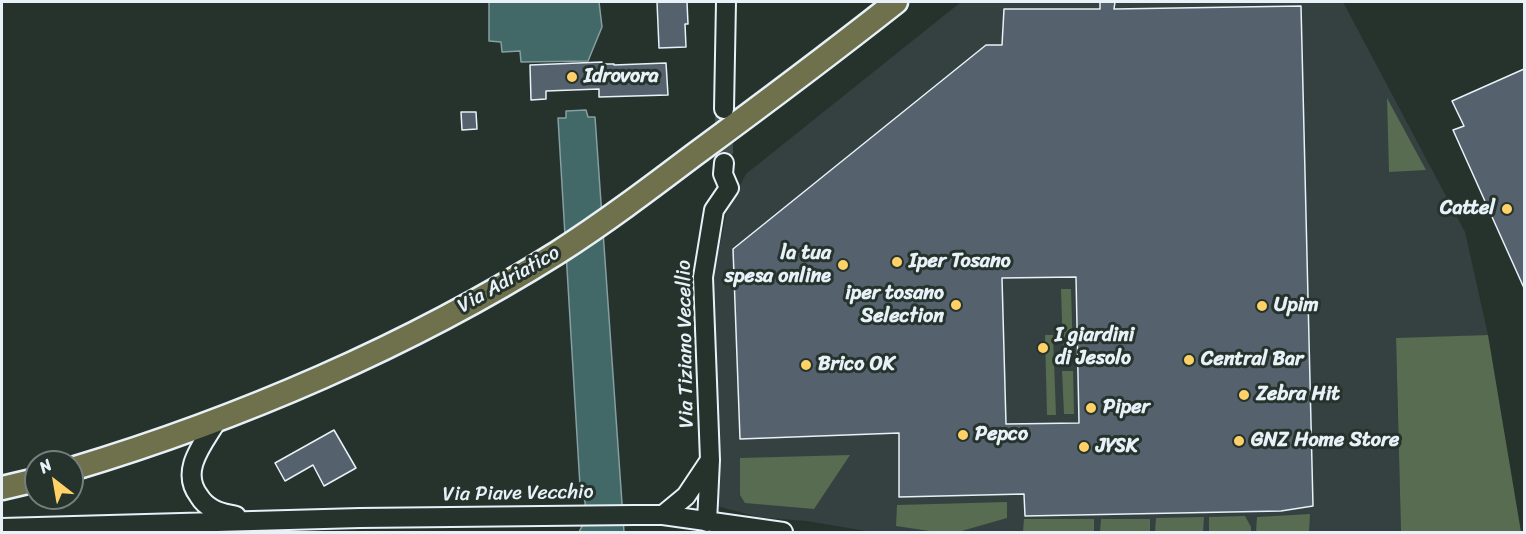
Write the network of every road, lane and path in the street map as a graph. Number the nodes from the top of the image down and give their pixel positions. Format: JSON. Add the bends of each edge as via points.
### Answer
{"nodes":[{"id":1,"x":726,"y":2,"type":"edge"},
{"id":2,"x":896,"y":2,"type":"edge"},
{"id":3,"x":724,"y":110,"type":"tunnel mouth"},
{"id":4,"x":724,"y":162,"type":"tunnel mouth"},
{"id":5,"x":218,"y":419,"type":"junction"},
{"id":6,"x":710,"y":460,"type":"junction"},
{"id":7,"x":84,"y":465,"type":"edge"},
{"id":8,"x":24,"y":483,"type":"edge"},
{"id":9,"x":2,"y":488,"type":"edge"},
{"id":10,"x":663,"y":515,"type":"junction"},
{"id":11,"x":252,"y":521,"type":"junction"},
{"id":12,"x":706,"y":522,"type":"junction"},
{"id":13,"x":2,"y":528,"type":"edge"},
{"id":14,"x":783,"y":532,"type":"edge"}],
"edges":[{"from":1,"to":3,"type":"street"},
{"from":2,"to":5,"type":"main road","name":"Via Adriatico","via":[[815,66],[557,253],[386,349]]},
{"from":4,"to":6,"type":"street","name":"Via Tiziano Vecellio","via":[[723,174],[729,188],[714,210],[703,277]]},
{"from":5,"to":7,"type":"main road","name":"Via Adriatico"},
{"from":5,"to":11,"type":"street","name":"Via Piave Vecchio","via":[[192,466],[194,490],[213,509]]},
{"from":6,"to":10,"type":"street","via":[[686,496]]},
{"from":6,"to":12,"type":"street","name":"Via Tiziano Vecellio"},
{"from":8,"to":9,"type":"main road"},
{"from":10,"to":11,"type":"street","name":"Via Piave Vecchio"},
{"from":10,"to":12,"type":"street","name":"Via Piave Vecchio"},
{"from":11,"to":13,"type":"street","name":"Via Piave Vecchio"},
{"from":12,"to":14,"type":"street","name":"Via Piave Vecchio"}]}
